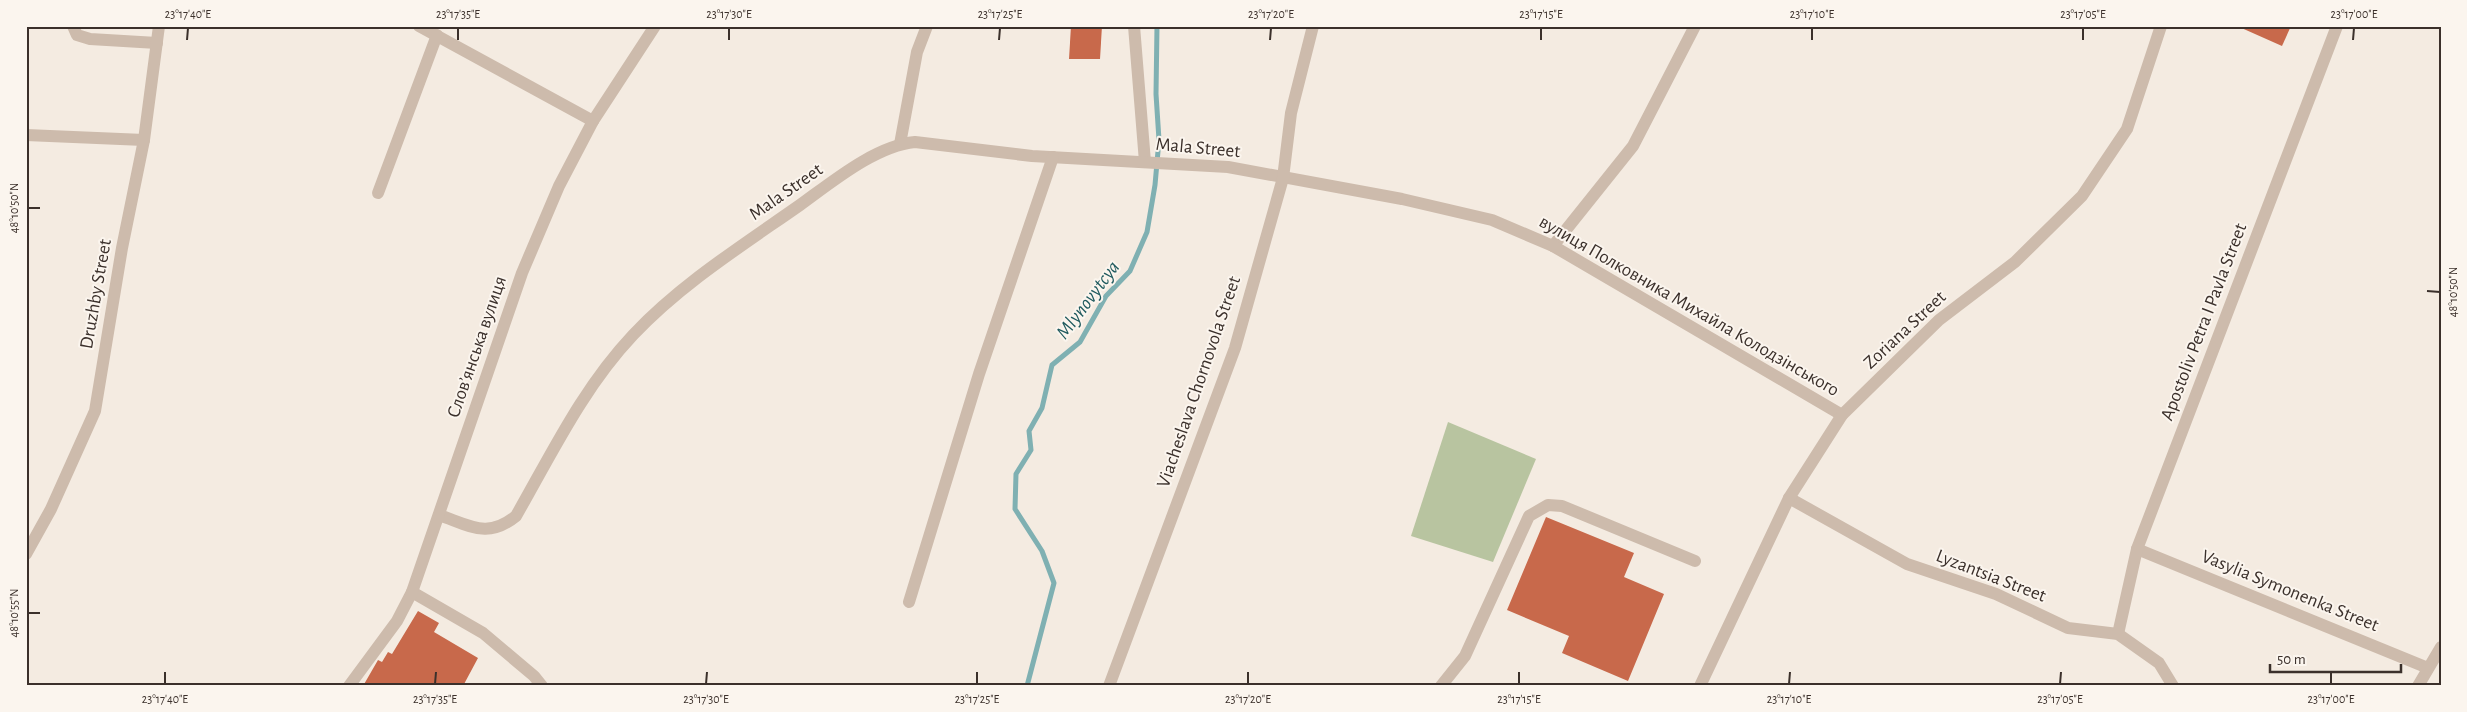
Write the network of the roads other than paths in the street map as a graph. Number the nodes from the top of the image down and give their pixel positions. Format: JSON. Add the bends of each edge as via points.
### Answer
{"nodes":[{"id":1,"x":73,"y":26,"type":"edge"},
{"id":2,"x":159,"y":26,"type":"edge"},
{"id":3,"x":420,"y":26,"type":"edge"},
{"id":4,"x":655,"y":26,"type":"edge"},
{"id":5,"x":927,"y":26,"type":"edge"},
{"id":6,"x":1134,"y":26,"type":"edge"},
{"id":7,"x":1313,"y":26,"type":"edge"},
{"id":8,"x":1695,"y":26,"type":"edge"},
{"id":9,"x":2161,"y":26,"type":"edge"},
{"id":10,"x":2337,"y":26,"type":"edge"},
{"id":11,"x":437,"y":35,"type":"junction"},
{"id":12,"x":156,"y":43,"type":"junction"},
{"id":13,"x":593,"y":121,"type":"junction"},
{"id":14,"x":26,"y":134,"type":"edge"},
{"id":15,"x":144,"y":140,"type":"junction"},
{"id":16,"x":900,"y":144,"type":"junction"},
{"id":17,"x":1053,"y":157,"type":"junction"},
{"id":18,"x":1145,"y":162,"type":"junction"},
{"id":19,"x":1283,"y":178,"type":"junction"},
{"id":20,"x":378,"y":193,"type":"dead end"},
{"id":21,"x":1552,"y":246,"type":"junction"},
{"id":22,"x":1842,"y":415,"type":"junction"},
{"id":23,"x":1789,"y":498,"type":"junction"},
{"id":24,"x":439,"y":515,"type":"junction"},
{"id":25,"x":2137,"y":549,"type":"junction"},
{"id":26,"x":26,"y":554,"type":"edge"},
{"id":27,"x":1695,"y":561,"type":"dead end"},
{"id":28,"x":412,"y":592,"type":"junction"},
{"id":29,"x":909,"y":602,"type":"dead end"},
{"id":30,"x":2118,"y":634,"type":"junction"},
{"id":31,"x":2441,"y":647,"type":"edge"},
{"id":32,"x":2428,"y":668,"type":"junction"},
{"id":33,"x":348,"y":686,"type":"edge"},
{"id":34,"x":542,"y":686,"type":"edge"},
{"id":35,"x":1110,"y":686,"type":"edge"},
{"id":36,"x":1441,"y":686,"type":"edge"},
{"id":37,"x":1700,"y":686,"type":"edge"},
{"id":38,"x":2173,"y":686,"type":"edge"},
{"id":39,"x":2418,"y":686,"type":"edge"}],
"edges":[{"from":1,"to":12,"type":"street","via":[[77,35],[90,39]]},
{"from":2,"to":12,"type":"street","name":"Druzhby Street"},
{"from":3,"to":11,"type":"street"},
{"from":4,"to":13,"type":"street","name":"Словʼянська вулиця"},
{"from":5,"to":16,"type":"street","via":[[917,52]]},
{"from":6,"to":18,"type":"street"},
{"from":7,"to":19,"type":"street","name":"Viacheslava Chornovola Street","via":[[1290,113]]},
{"from":8,"to":21,"type":"street","via":[[1633,146]]},
{"from":9,"to":22,"type":"street","name":"Zoriana Street","via":[[2126,129],[2082,196],[2015,262],[1938,320]]},
{"from":10,"to":25,"type":"street","name":"Apostoliv Petra I Pavla Street"},
{"from":11,"to":13,"type":"street"},
{"from":11,"to":20,"type":"street"},
{"from":12,"to":15,"type":"street","name":"Druzhby Street"},
{"from":13,"to":24,"type":"street","name":"Словʼянська вулиця","via":[[559,186],[522,273]]},
{"from":14,"to":15,"type":"street"},
{"from":15,"to":26,"type":"street","name":"Druzhby Street","via":[[95,411],[51,509]]},
{"from":16,"to":17,"type":"street","name":"Mala Street","via":[[915,142]]},
{"from":16,"to":24,"type":"street","name":"Mala Street","via":[[884,149],[822,189],[707,271],[634,334],[574,411],[516,516],[496,529],[482,529]]},
{"from":17,"to":18,"type":"street","name":"Mala Street"},
{"from":17,"to":29,"type":"street","via":[[979,374]]},
{"from":18,"to":19,"type":"street","name":"Mala Street","via":[[1228,167]]},
{"from":19,"to":21,"type":"street","name":"вулиця Полковника Михайла Колодзінського","via":[[1402,199],[1492,220]]},
{"from":19,"to":35,"type":"street","name":"Viacheslava Chornovola Street","via":[[1235,348]]},
{"from":21,"to":22,"type":"street","name":"вулиця Полковника Михайла Колодзінського"},
{"from":22,"to":23,"type":"street","name":"Zoriana Street"},
{"from":23,"to":30,"type":"street","name":"Lyzantsia Street","via":[[1907,564],[1996,594],[2068,628]]},
{"from":23,"to":37,"type":"street","name":"Zoriana Street"},
{"from":24,"to":28,"type":"street","name":"Словʼянська вулиця"},
{"from":25,"to":30,"type":"street","name":"Apostoliv Petra I Pavla Street"},
{"from":25,"to":32,"type":"street","name":"Vasylia Symonenka Street"},
{"from":27,"to":36,"type":"street","via":[[1562,506],[1548,505],[1530,516],[1465,656]]},
{"from":28,"to":33,"type":"street","name":"Словʼянська вулиця","via":[[397,621]]},
{"from":28,"to":34,"type":"street","via":[[483,633]]},
{"from":30,"to":38,"type":"street","name":"Lyzantsia Street","via":[[2159,663]]},
{"from":31,"to":32,"type":"street"},
{"from":32,"to":39,"type":"street"}]}
